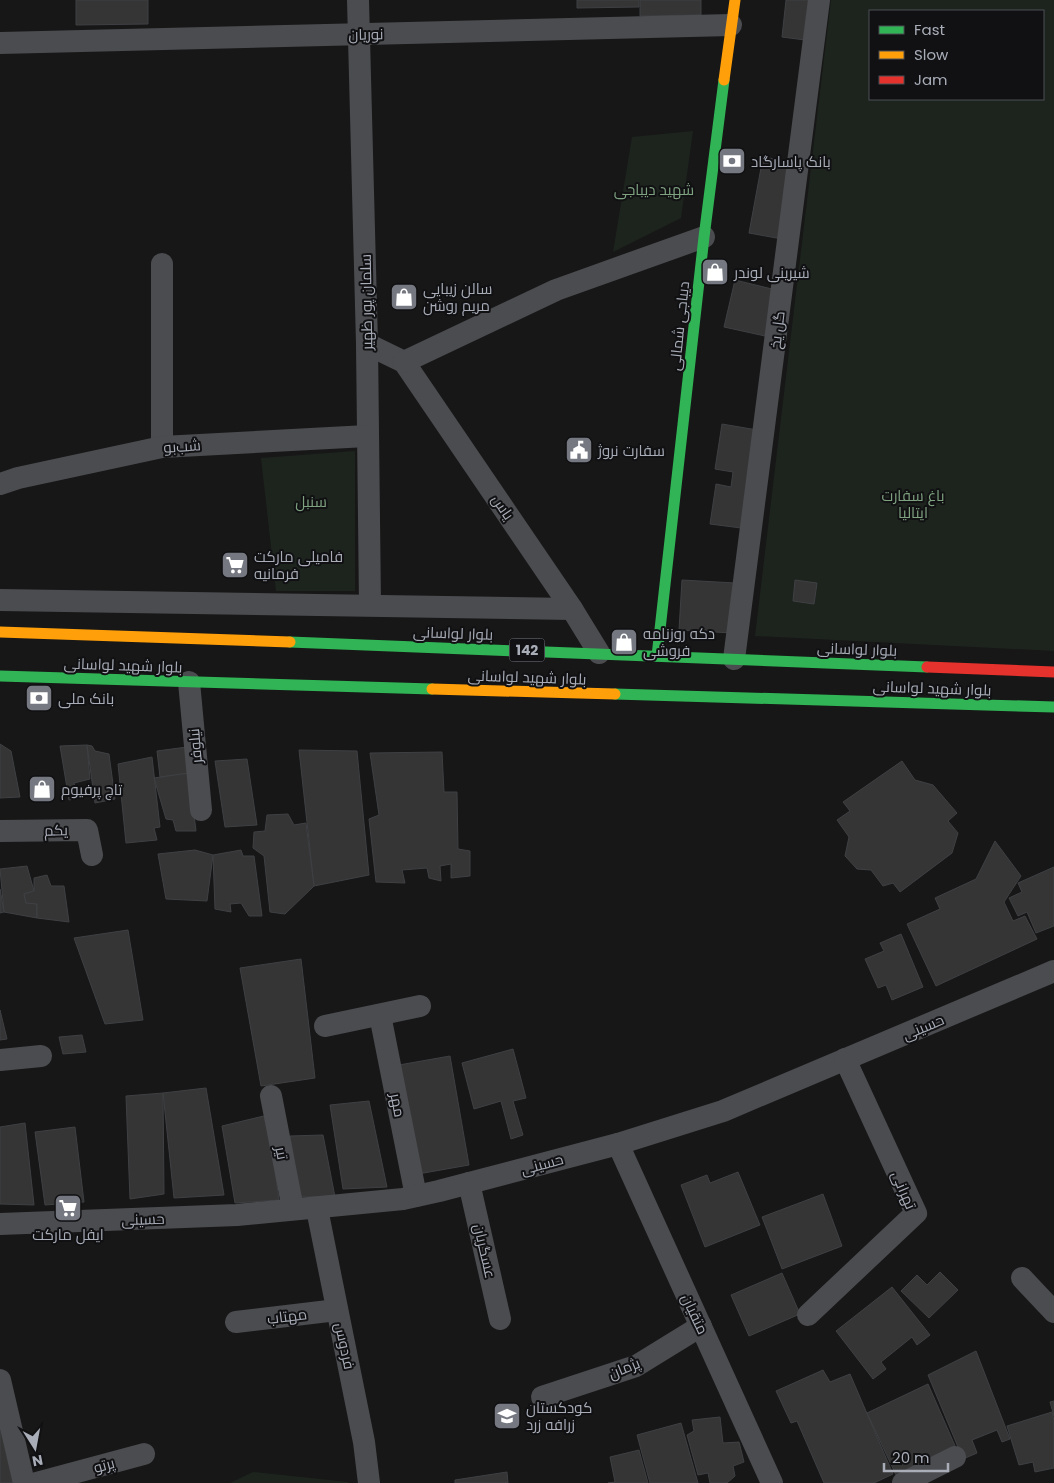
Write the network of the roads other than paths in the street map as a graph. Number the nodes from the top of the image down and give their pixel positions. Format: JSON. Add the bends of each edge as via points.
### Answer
{"nodes":[{"id":1,"x":358,"y":0,"type":"edge"},
{"id":2,"x":735,"y":0,"type":"edge"},
{"id":3,"x":819,"y":0,"type":"edge"},
{"id":4,"x":731,"y":25,"type":"junction"},
{"id":5,"x":359,"y":34,"type":"junction"},
{"id":6,"x":0,"y":43,"type":"edge"},
{"id":7,"x":704,"y":237,"type":"junction"},
{"id":8,"x":162,"y":264,"type":"dead end"},
{"id":9,"x":367,"y":344,"type":"junction"},
{"id":10,"x":404,"y":362,"type":"junction"},
{"id":11,"x":367,"y":436,"type":"junction"},
{"id":12,"x":162,"y":447,"type":"junction"},
{"id":13,"x":0,"y":484,"type":"edge"},
{"id":14,"x":0,"y":600,"type":"edge"},
{"id":15,"x":370,"y":605,"type":"junction"},
{"id":16,"x":572,"y":609,"type":"junction"},
{"id":17,"x":0,"y":632,"type":"edge"},
{"id":18,"x":599,"y":653,"type":"junction"},
{"id":19,"x":657,"y":656,"type":"junction"},
{"id":20,"x":734,"y":660,"type":"junction"},
{"id":21,"x":1054,"y":672,"type":"edge"},
{"id":22,"x":0,"y":676,"type":"edge"},
{"id":23,"x":189,"y":682,"type":"junction"},
{"id":24,"x":1054,"y":707,"type":"edge"},
{"id":25,"x":201,"y":810,"type":"dead end"},
{"id":26,"x":0,"y":831,"type":"edge"},
{"id":27,"x":92,"y":855,"type":"dead end"},
{"id":28,"x":1054,"y":971,"type":"edge"},
{"id":29,"x":420,"y":1006,"type":"dead end"},
{"id":30,"x":380,"y":1015,"type":"junction"},
{"id":31,"x":326,"y":1026,"type":"dead end"},
{"id":32,"x":41,"y":1056,"type":"dead end"},
{"id":33,"x":846,"y":1059,"type":"junction"},
{"id":34,"x":0,"y":1060,"type":"edge"},
{"id":35,"x":271,"y":1096,"type":"dead end"},
{"id":36,"x":618,"y":1144,"type":"junction"},
{"id":37,"x":469,"y":1184,"type":"junction"},
{"id":38,"x":416,"y":1196,"type":"junction"},
{"id":39,"x":293,"y":1209,"type":"junction"},
{"id":40,"x":317,"y":1209,"type":"junction"},
{"id":41,"x":0,"y":1224,"type":"edge"},
{"id":42,"x":1022,"y":1278,"type":"dead end"},
{"id":43,"x":337,"y":1310,"type":"junction"},
{"id":44,"x":1054,"y":1312,"type":"edge"},
{"id":45,"x":808,"y":1315,"type":"dead end"},
{"id":46,"x":500,"y":1319,"type":"dead end"},
{"id":47,"x":236,"y":1322,"type":"dead end"},
{"id":48,"x":701,"y":1326,"type":"junction"},
{"id":49,"x":0,"y":1380,"type":"edge"},
{"id":50,"x":542,"y":1397,"type":"dead end"},
{"id":51,"x":144,"y":1454,"type":"dead end"},
{"id":52,"x":955,"y":1457,"type":"dead end"},
{"id":53,"x":24,"y":1483,"type":"edge"},
{"id":54,"x":36,"y":1483,"type":"edge"},
{"id":55,"x":369,"y":1483,"type":"edge"},
{"id":56,"x":772,"y":1483,"type":"edge"},
{"id":57,"x":903,"y":1483,"type":"edge"}],
"edges":[{"from":1,"to":5,"type":"street","name":"سلمان پور ظهیر"},
{"from":2,"to":4,"type":"main road","name":"دیباجی شمالی"},
{"from":3,"to":20,"type":"street","name":"گل یخ"},
{"from":4,"to":5,"type":"street","name":"نوریان"},
{"from":4,"to":7,"type":"main road","name":"دیباجی شمالی"},
{"from":5,"to":6,"type":"street","name":"نوریان"},
{"from":5,"to":9,"type":"street","name":"سلمان پور ظهیر"},
{"from":7,"to":10,"type":"street","via":[[556,290]]},
{"from":7,"to":19,"type":"main road","name":"دیباجی شمالی"},
{"from":8,"to":12,"type":"street"},
{"from":9,"to":10,"type":"street","name":"یاس"},
{"from":9,"to":11,"type":"street","name":"سلمان پور ظهیر"},
{"from":10,"to":16,"type":"street","name":"یاس"},
{"from":11,"to":12,"type":"street","name":"شب‌بو"},
{"from":11,"to":15,"type":"street","name":"سلمان پور ظهیر"},
{"from":12,"to":13,"type":"street","name":"شب‌بو"},
{"from":14,"to":15,"type":"street"},
{"from":15,"to":16,"type":"street"},
{"from":16,"to":18,"type":"street","name":"یاس"},
{"from":17,"to":18,"type":"main road","name":"بلوار لواسانی","number":"142"},
{"from":18,"to":19,"type":"main road","name":"بلوار لواسانی","number":"142"},
{"from":19,"to":20,"type":"main road","name":"بلوار لواسانی","number":"142"},
{"from":20,"to":21,"type":"main road","name":"بلوار لواسانی","number":"142"},
{"from":22,"to":23,"type":"main road","name":"بلوار شهید لواسانی"},
{"from":23,"to":24,"type":"main road","name":"بلوار شهید لواسانی"},
{"from":23,"to":25,"type":"street","name":"نیلوفر"},
{"from":26,"to":27,"type":"street","name":"یکم","via":[[87,830]]},
{"from":28,"to":33,"type":"street","name":"حسینی"},
{"from":29,"to":30,"type":"street"},
{"from":30,"to":31,"type":"street"},
{"from":30,"to":38,"type":"street","name":"مهر"},
{"from":32,"to":34,"type":"street"},
{"from":33,"to":36,"type":"street","name":"حسینی","via":[[723,1111]]},
{"from":33,"to":45,"type":"street","name":"تهرانی","via":[[916,1214]]},
{"from":35,"to":39,"type":"street","name":"تیر"},
{"from":36,"to":37,"type":"street","name":"حسینی"},
{"from":36,"to":48,"type":"street","name":"متقیان"},
{"from":37,"to":38,"type":"street","name":"حسینی"},
{"from":37,"to":46,"type":"street","name":"عسگریان"},
{"from":38,"to":40,"type":"street","name":"حسینی"},
{"from":39,"to":40,"type":"street","name":"حسینی"},
{"from":39,"to":41,"type":"street","name":"حسینی","via":[[237,1215]]},
{"from":40,"to":43,"type":"street","name":"فردوس"},
{"from":42,"to":44,"type":"street"},
{"from":43,"to":47,"type":"street","name":"مهتاب"},
{"from":43,"to":55,"type":"street","name":"فردوس","via":[[364,1442]]},
{"from":48,"to":50,"type":"street","name":"پژمان","via":[[636,1366]]},
{"from":48,"to":56,"type":"street","name":"متقیان"},
{"from":49,"to":53,"type":"street"},
{"from":51,"to":54,"type":"street","name":"پرتو"},
{"from":52,"to":57,"type":"street"}]}
